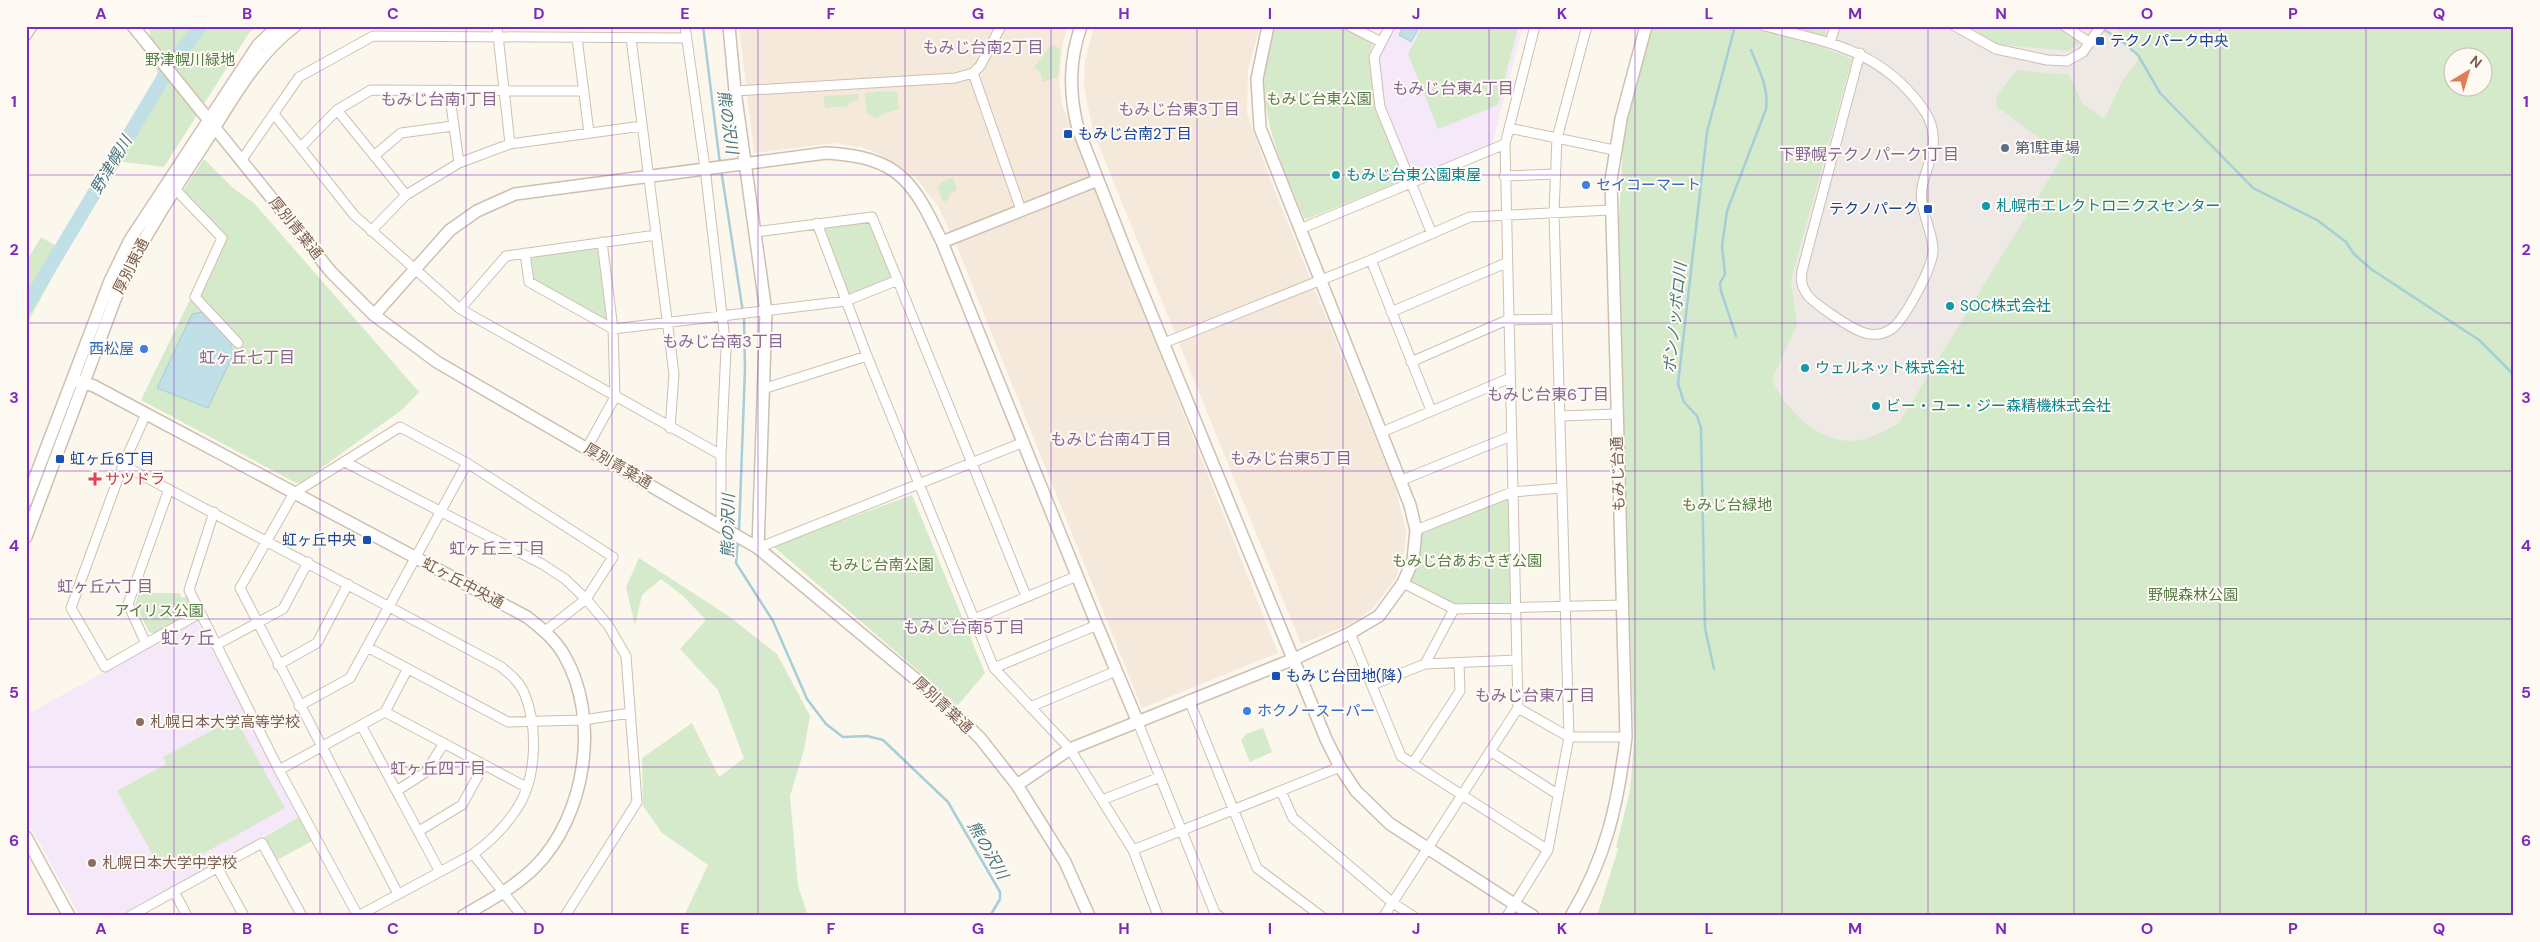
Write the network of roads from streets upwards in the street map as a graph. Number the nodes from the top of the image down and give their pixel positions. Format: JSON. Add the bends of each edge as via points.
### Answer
{"nodes":[{"id":1,"x":31,"y":26,"type":"edge"},
{"id":2,"x":278,"y":26,"type":"edge"},
{"id":3,"x":294,"y":26,"type":"edge"},
{"id":4,"x":497,"y":26,"type":"edge"},
{"id":5,"x":685,"y":26,"type":"edge"},
{"id":6,"x":729,"y":26,"type":"edge"},
{"id":7,"x":1001,"y":26,"type":"edge"},
{"id":8,"x":1081,"y":26,"type":"edge"},
{"id":9,"x":1268,"y":26,"type":"edge"},
{"id":10,"x":1350,"y":26,"type":"edge"},
{"id":11,"x":1390,"y":26,"type":"edge"},
{"id":12,"x":1534,"y":26,"type":"edge"},
{"id":13,"x":1587,"y":26,"type":"edge"},
{"id":14,"x":1646,"y":26,"type":"edge"},
{"id":15,"x":1766,"y":26,"type":"edge"},
{"id":16,"x":1835,"y":26,"type":"edge"},
{"id":17,"x":1955,"y":26,"type":"edge"},
{"id":18,"x":2065,"y":26,"type":"edge"},
{"id":19,"x":2098,"y":30,"type":"edge"},
{"id":20,"x":139,"y":31,"type":"edge"},
{"id":21,"x":26,"y":34,"type":"edge"},
{"id":22,"x":497,"y":37,"type":"junction"},
{"id":23,"x":577,"y":38,"type":"junction"},
{"id":24,"x":631,"y":38,"type":"junction"},
{"id":25,"x":686,"y":38,"type":"junction"},
{"id":26,"x":1381,"y":42,"type":"junction"},
{"id":27,"x":1830,"y":43,"type":"junction"},
{"id":28,"x":2090,"y":43,"type":"junction"},
{"id":29,"x":1860,"y":53,"type":"junction"},
{"id":30,"x":973,"y":73,"type":"junction"},
{"id":31,"x":450,"y":90,"type":"junction"},
{"id":32,"x":504,"y":91,"type":"junction"},
{"id":33,"x":584,"y":91,"type":"junction"},
{"id":34,"x":735,"y":91,"type":"junction"},
{"id":35,"x":337,"y":110,"type":"junction"},
{"id":36,"x":274,"y":114,"type":"junction"},
{"id":37,"x":211,"y":122,"type":"junction"},
{"id":38,"x":453,"y":126,"type":"junction"},
{"id":39,"x":642,"y":126,"type":"junction"},
{"id":40,"x":1509,"y":128,"type":"junction"},
{"id":41,"x":590,"y":133,"type":"junction"},
{"id":42,"x":1557,"y":138,"type":"junction"},
{"id":43,"x":510,"y":144,"type":"junction"},
{"id":44,"x":1505,"y":144,"type":"junction"},
{"id":45,"x":301,"y":147,"type":"junction"},
{"id":46,"x":1614,"y":150,"type":"junction"},
{"id":47,"x":374,"y":156,"type":"junction"},
{"id":48,"x":241,"y":161,"type":"junction"},
{"id":49,"x":459,"y":163,"type":"junction"},
{"id":50,"x":741,"y":165,"type":"junction"},
{"id":51,"x":709,"y":168,"type":"junction"},
{"id":52,"x":1556,"y":174,"type":"junction"},
{"id":53,"x":649,"y":176,"type":"junction"},
{"id":54,"x":1504,"y":176,"type":"junction"},
{"id":55,"x":1098,"y":180,"type":"junction"},
{"id":56,"x":1410,"y":183,"type":"junction"},
{"id":57,"x":175,"y":189,"type":"junction"},
{"id":58,"x":406,"y":195,"type":"junction"},
{"id":59,"x":1021,"y":210,"type":"junction"},
{"id":60,"x":1611,"y":210,"type":"junction"},
{"id":61,"x":1554,"y":213,"type":"junction"},
{"id":62,"x":1506,"y":215,"type":"junction"},
{"id":63,"x":818,"y":223,"type":"junction"},
{"id":64,"x":1300,"y":229,"type":"junction"},
{"id":65,"x":372,"y":231,"type":"junction"},
{"id":66,"x":755,"y":232,"type":"junction"},
{"id":67,"x":1432,"y":234,"type":"junction"},
{"id":68,"x":656,"y":235,"type":"junction"},
{"id":69,"x":602,"y":242,"type":"junction"},
{"id":70,"x":942,"y":242,"type":"junction"},
{"id":71,"x":525,"y":253,"type":"junction"},
{"id":72,"x":1371,"y":260,"type":"junction"},
{"id":73,"x":1506,"y":263,"type":"junction"},
{"id":74,"x":415,"y":270,"type":"junction"},
{"id":75,"x":898,"y":280,"type":"junction"},
{"id":76,"x":1321,"y":280,"type":"junction"},
{"id":77,"x":846,"y":301,"type":"junction"},
{"id":78,"x":460,"y":309,"type":"junction"},
{"id":79,"x":762,"y":312,"type":"junction"},
{"id":80,"x":1391,"y":312,"type":"junction"},
{"id":81,"x":374,"y":315,"type":"junction"},
{"id":82,"x":723,"y":317,"type":"junction"},
{"id":83,"x":1557,"y":319,"type":"junction"},
{"id":84,"x":1507,"y":320,"type":"junction"},
{"id":85,"x":668,"y":324,"type":"junction"},
{"id":86,"x":613,"y":329,"type":"junction"},
{"id":87,"x":238,"y":343,"type":"dead end"},
{"id":88,"x":1164,"y":343,"type":"junction"},
{"id":89,"x":867,"y":356,"type":"junction"},
{"id":90,"x":1411,"y":362,"type":"junction"},
{"id":91,"x":1510,"y":378,"type":"junction"},
{"id":92,"x":78,"y":381,"type":"junction"},
{"id":93,"x":763,"y":389,"type":"junction"},
{"id":94,"x":615,"y":397,"type":"junction"},
{"id":95,"x":1431,"y":410,"type":"junction"},
{"id":96,"x":146,"y":414,"type":"junction"},
{"id":97,"x":1616,"y":414,"type":"junction"},
{"id":98,"x":1561,"y":416,"type":"junction"},
{"id":99,"x":670,"y":428,"type":"junction"},
{"id":100,"x":1382,"y":432,"type":"junction"},
{"id":101,"x":1511,"y":436,"type":"junction"},
{"id":102,"x":1024,"y":442,"type":"junction"},
{"id":103,"x":587,"y":448,"type":"junction"},
{"id":104,"x":721,"y":456,"type":"junction"},
{"id":105,"x":345,"y":462,"type":"junction"},
{"id":106,"x":467,"y":463,"type":"junction"},
{"id":107,"x":972,"y":464,"type":"junction"},
{"id":108,"x":123,"y":465,"type":"junction"},
{"id":109,"x":1402,"y":480,"type":"junction"},
{"id":110,"x":920,"y":484,"type":"junction"},
{"id":111,"x":1562,"y":488,"type":"junction"},
{"id":112,"x":169,"y":489,"type":"junction"},
{"id":113,"x":1512,"y":492,"type":"junction"},
{"id":114,"x":294,"y":493,"type":"junction"},
{"id":115,"x":26,"y":501,"type":"edge"},
{"id":116,"x":214,"y":512,"type":"junction"},
{"id":117,"x":440,"y":512,"type":"junction"},
{"id":118,"x":726,"y":527,"type":"junction"},
{"id":119,"x":1416,"y":530,"type":"junction"},
{"id":120,"x":26,"y":537,"type":"edge"},
{"id":121,"x":267,"y":541,"type":"junction"},
{"id":122,"x":754,"y":545,"type":"junction"},
{"id":123,"x":416,"y":558,"type":"junction"},
{"id":124,"x":308,"y":562,"type":"junction"},
{"id":125,"x":1078,"y":576,"type":"junction"},
{"id":126,"x":1403,"y":583,"type":"junction"},
{"id":127,"x":348,"y":584,"type":"junction"},
{"id":128,"x":1026,"y":596,"type":"junction"},
{"id":129,"x":586,"y":599,"type":"junction"},
{"id":130,"x":1565,"y":604,"type":"junction"},
{"id":131,"x":1623,"y":605,"type":"junction"},
{"id":132,"x":389,"y":606,"type":"junction"},
{"id":133,"x":1516,"y":608,"type":"junction"},
{"id":134,"x":1454,"y":609,"type":"junction"},
{"id":135,"x":200,"y":613,"type":"junction"},
{"id":136,"x":974,"y":619,"type":"junction"},
{"id":137,"x":256,"y":623,"type":"junction"},
{"id":138,"x":1097,"y":626,"type":"junction"},
{"id":139,"x":545,"y":631,"type":"junction"},
{"id":140,"x":1350,"y":633,"type":"junction"},
{"id":141,"x":146,"y":644,"type":"junction"},
{"id":142,"x":216,"y":645,"type":"junction"},
{"id":143,"x":367,"y":647,"type":"junction"},
{"id":144,"x":1294,"y":658,"type":"junction"},
{"id":145,"x":1517,"y":660,"type":"junction"},
{"id":146,"x":1425,"y":664,"type":"junction"},
{"id":147,"x":1459,"y":664,"type":"junction"},
{"id":148,"x":278,"y":665,"type":"junction"},
{"id":149,"x":994,"y":668,"type":"junction"},
{"id":150,"x":407,"y":670,"type":"junction"},
{"id":151,"x":1116,"y":671,"type":"junction"},
{"id":152,"x":1372,"y":686,"type":"junction"},
{"id":153,"x":1189,"y":700,"type":"junction"},
{"id":154,"x":299,"y":706,"type":"junction"},
{"id":155,"x":1030,"y":707,"type":"junction"},
{"id":156,"x":1518,"y":708,"type":"junction"},
{"id":157,"x":385,"y":712,"type":"junction"},
{"id":158,"x":630,"y":713,"type":"junction"},
{"id":159,"x":583,"y":720,"type":"junction"},
{"id":160,"x":1138,"y":720,"type":"junction"},
{"id":161,"x":532,"y":723,"type":"junction"},
{"id":162,"x":361,"y":725,"type":"junction"},
{"id":163,"x":1569,"y":737,"type":"junction"},
{"id":164,"x":1626,"y":737,"type":"junction"},
{"id":165,"x":444,"y":743,"type":"junction"},
{"id":166,"x":320,"y":746,"type":"junction"},
{"id":167,"x":1070,"y":749,"type":"junction"},
{"id":168,"x":1490,"y":751,"type":"junction"},
{"id":169,"x":1413,"y":764,"type":"junction"},
{"id":170,"x":484,"y":765,"type":"junction"},
{"id":171,"x":1340,"y":767,"type":"junction"},
{"id":172,"x":279,"y":770,"type":"junction"},
{"id":173,"x":1160,"y":777,"type":"junction"},
{"id":174,"x":1017,"y":785,"type":"junction"},
{"id":175,"x":526,"y":787,"type":"junction"},
{"id":176,"x":398,"y":790,"type":"junction"},
{"id":177,"x":1280,"y":791,"type":"junction"},
{"id":178,"x":1557,"y":794,"type":"junction"},
{"id":179,"x":1460,"y":796,"type":"junction"},
{"id":180,"x":1102,"y":800,"type":"junction"},
{"id":181,"x":1233,"y":810,"type":"junction"},
{"id":182,"x":418,"y":831,"type":"junction"},
{"id":183,"x":1183,"y":832,"type":"junction"},
{"id":184,"x":26,"y":837,"type":"edge"},
{"id":185,"x":1427,"y":848,"type":"junction"},
{"id":186,"x":1132,"y":850,"type":"junction"},
{"id":187,"x":1548,"y":850,"type":"junction"},
{"id":188,"x":473,"y":854,"type":"junction"},
{"id":189,"x":217,"y":868,"type":"junction"},
{"id":190,"x":440,"y":872,"type":"junction"},
{"id":191,"x":174,"y":891,"type":"junction"},
{"id":192,"x":503,"y":893,"type":"junction"},
{"id":193,"x":398,"y":894,"type":"junction"},
{"id":194,"x":1393,"y":903,"type":"junction"},
{"id":195,"x":1515,"y":904,"type":"junction"},
{"id":196,"x":132,"y":915,"type":"edge"},
{"id":197,"x":1214,"y":915,"type":"edge"},
{"id":198,"x":70,"y":916,"type":"edge"},
{"id":199,"x":187,"y":916,"type":"edge"},
{"id":200,"x":244,"y":916,"type":"edge"},
{"id":201,"x":302,"y":916,"type":"edge"},
{"id":202,"x":358,"y":916,"type":"edge"},
{"id":203,"x":464,"y":916,"type":"edge"},
{"id":204,"x":522,"y":916,"type":"edge"},
{"id":205,"x":565,"y":916,"type":"edge"},
{"id":206,"x":1089,"y":916,"type":"edge"},
{"id":207,"x":1158,"y":916,"type":"edge"},
{"id":208,"x":1321,"y":916,"type":"edge"},
{"id":209,"x":1384,"y":916,"type":"edge"},
{"id":210,"x":1413,"y":916,"type":"edge"},
{"id":211,"x":1507,"y":916,"type":"edge"},
{"id":212,"x":1533,"y":916,"type":"edge"},
{"id":213,"x":1571,"y":916,"type":"edge"}],
"edges":[{"from":1,"to":21,"type":"street"},
{"from":2,"to":37,"type":"street","name":"厚別東通","via":[[258,45]]},
{"from":3,"to":37,"type":"street","name":"厚別東通","via":[[282,35]]},
{"from":4,"to":22,"type":"street"},
{"from":5,"to":25,"type":"street"},
{"from":6,"to":34,"type":"street"},
{"from":7,"to":30,"type":"street"},
{"from":8,"to":55,"type":"street","via":[[1074,46],[1073,107]]},
{"from":9,"to":64,"type":"street","via":[[1257,79],[1260,128]]},
{"from":10,"to":26,"type":"street"},
{"from":11,"to":26,"type":"street"},
{"from":12,"to":40,"type":"street"},
{"from":13,"to":42,"type":"street"},
{"from":14,"to":46,"type":"street","name":"もみじ台通"},
{"from":15,"to":27,"type":"street"},
{"from":16,"to":27,"type":"street"},
{"from":17,"to":28,"type":"street","via":[[1996,49],[2047,60],[2076,58]]},
{"from":18,"to":28,"type":"street"},
{"from":19,"to":28,"type":"street"},
{"from":20,"to":37,"type":"street","name":"厚別青葉通"},
{"from":22,"to":23,"type":"street"},
{"from":22,"to":32,"type":"street"},
{"from":22,"to":36,"type":"street","via":[[373,36],[298,76]]},
{"from":23,"to":24,"type":"street"},
{"from":23,"to":33,"type":"street"},
{"from":24,"to":25,"type":"street"},
{"from":24,"to":39,"type":"street"},
{"from":25,"to":51,"type":"street"},
{"from":26,"to":56,"type":"street","via":[[1374,57],[1380,107]]},
{"from":27,"to":29,"type":"street"},
{"from":29,"to":29,"type":"street","via":[[1801,283],[1812,300],[1856,328],[1875,334],[1894,326],[1931,265],[1933,250],[1921,200],[1934,140],[1929,116],[1902,82]]},
{"from":30,"to":34,"type":"street","via":[[954,78]]},
{"from":30,"to":59,"type":"street"},
{"from":31,"to":32,"type":"street"},
{"from":31,"to":35,"type":"street","via":[[372,90]]},
{"from":31,"to":38,"type":"street"},
{"from":32,"to":33,"type":"street"},
{"from":32,"to":43,"type":"street"},
{"from":33,"to":41,"type":"street"},
{"from":34,"to":50,"type":"street"},
{"from":35,"to":45,"type":"street"},
{"from":35,"to":47,"type":"street"},
{"from":36,"to":45,"type":"street"},
{"from":36,"to":48,"type":"street"},
{"from":37,"to":48,"type":"street","name":"厚別青葉通"},
{"from":37,"to":57,"type":"street","name":"厚別東通"},
{"from":37,"to":92,"type":"street","name":"厚別東通","via":[[130,240],[110,281]]},
{"from":38,"to":47,"type":"street","via":[[401,133]]},
{"from":38,"to":49,"type":"street"},
{"from":39,"to":41,"type":"street"},
{"from":39,"to":53,"type":"street"},
{"from":40,"to":42,"type":"street"},
{"from":40,"to":44,"type":"street"},
{"from":41,"to":43,"type":"street"},
{"from":42,"to":46,"type":"street"},
{"from":42,"to":52,"type":"street"},
{"from":43,"to":49,"type":"street"},
{"from":44,"to":54,"type":"street"},
{"from":44,"to":56,"type":"street"},
{"from":45,"to":65,"type":"street","via":[[354,216]]},
{"from":46,"to":60,"type":"street","name":"もみじ台通"},
{"from":47,"to":58,"type":"street"},
{"from":48,"to":81,"type":"street","name":"厚別青葉通","via":[[331,272]]},
{"from":49,"to":58,"type":"street"},
{"from":50,"to":51,"type":"street"},
{"from":50,"to":66,"type":"street"},
{"from":50,"to":70,"type":"street","via":[[826,153],[869,159],[896,172],[908,182],[922,200]]},
{"from":51,"to":53,"type":"street"},
{"from":51,"to":82,"type":"street"},
{"from":52,"to":54,"type":"street"},
{"from":52,"to":61,"type":"street"},
{"from":53,"to":68,"type":"street"},
{"from":53,"to":74,"type":"street","via":[[515,194],[477,211],[457,225]]},
{"from":54,"to":62,"type":"street"},
{"from":55,"to":59,"type":"street"},
{"from":55,"to":88,"type":"street"},
{"from":56,"to":64,"type":"street"},
{"from":56,"to":67,"type":"street"},
{"from":57,"to":87,"type":"street","via":[[222,238],[195,297]]},
{"from":57,"to":92,"type":"street","name":"厚別東通","via":[[137,250]]},
{"from":58,"to":65,"type":"street"},
{"from":59,"to":70,"type":"street"},
{"from":60,"to":61,"type":"street"},
{"from":60,"to":97,"type":"street","name":"もみじ台通"},
{"from":61,"to":62,"type":"street"},
{"from":61,"to":83,"type":"street"},
{"from":62,"to":67,"type":"street","via":[[1470,217]]},
{"from":62,"to":73,"type":"street"},
{"from":63,"to":66,"type":"street"},
{"from":63,"to":75,"type":"street","via":[[872,218]]},
{"from":63,"to":77,"type":"street"},
{"from":64,"to":76,"type":"street"},
{"from":65,"to":74,"type":"street"},
{"from":66,"to":79,"type":"street"},
{"from":67,"to":72,"type":"street"},
{"from":68,"to":69,"type":"street"},
{"from":68,"to":85,"type":"street"},
{"from":69,"to":71,"type":"street"},
{"from":69,"to":86,"type":"street"},
{"from":70,"to":102,"type":"street"},
{"from":71,"to":78,"type":"street","via":[[506,256]]},
{"from":71,"to":86,"type":"street","via":[[529,282]]},
{"from":72,"to":76,"type":"street"},
{"from":72,"to":80,"type":"street"},
{"from":73,"to":80,"type":"street"},
{"from":73,"to":84,"type":"street"},
{"from":74,"to":78,"type":"street"},
{"from":74,"to":81,"type":"street"},
{"from":75,"to":77,"type":"street"},
{"from":75,"to":107,"type":"street"},
{"from":76,"to":88,"type":"street"},
{"from":76,"to":100,"type":"street"},
{"from":77,"to":79,"type":"street"},
{"from":77,"to":89,"type":"street"},
{"from":78,"to":94,"type":"street"},
{"from":79,"to":82,"type":"street"},
{"from":79,"to":93,"type":"street"},
{"from":80,"to":90,"type":"street"},
{"from":81,"to":103,"type":"street","name":"厚別青葉通","via":[[437,362]]},
{"from":82,"to":85,"type":"street"},
{"from":82,"to":104,"type":"street","via":[[726,349]]},
{"from":83,"to":84,"type":"street"},
{"from":83,"to":98,"type":"street"},
{"from":84,"to":90,"type":"street"},
{"from":84,"to":91,"type":"street"},
{"from":85,"to":86,"type":"street"},
{"from":85,"to":99,"type":"street","via":[[674,374]]},
{"from":86,"to":94,"type":"street"},
{"from":88,"to":144,"type":"street"},
{"from":89,"to":93,"type":"street"},
{"from":89,"to":110,"type":"street"},
{"from":90,"to":95,"type":"street"},
{"from":91,"to":95,"type":"street"},
{"from":91,"to":101,"type":"street"},
{"from":92,"to":96,"type":"street","name":"虹ヶ丘中央通"},
{"from":92,"to":115,"type":"street","name":"厚別東通"},
{"from":92,"to":120,"type":"street","name":"厚別東通"},
{"from":93,"to":122,"type":"street"},
{"from":94,"to":99,"type":"street"},
{"from":94,"to":103,"type":"street"},
{"from":95,"to":100,"type":"street"},
{"from":96,"to":108,"type":"street"},
{"from":96,"to":114,"type":"street","name":"虹ヶ丘中央通"},
{"from":97,"to":98,"type":"street"},
{"from":97,"to":131,"type":"street","name":"もみじ台通"},
{"from":98,"to":111,"type":"street"},
{"from":99,"to":104,"type":"street"},
{"from":100,"to":109,"type":"street"},
{"from":101,"to":109,"type":"street"},
{"from":101,"to":113,"type":"street"},
{"from":102,"to":107,"type":"street"},
{"from":102,"to":125,"type":"street"},
{"from":103,"to":118,"type":"street","name":"厚別青葉通"},
{"from":104,"to":118,"type":"street"},
{"from":105,"to":106,"type":"street","via":[[400,427]]},
{"from":105,"to":114,"type":"street"},
{"from":105,"to":117,"type":"street"},
{"from":106,"to":117,"type":"street"},
{"from":106,"to":129,"type":"street","via":[[614,557]]},
{"from":107,"to":110,"type":"street"},
{"from":107,"to":128,"type":"street"},
{"from":108,"to":112,"type":"street"},
{"from":108,"to":141,"type":"street","via":[[71,608],[105,667]]},
{"from":109,"to":119,"type":"street"},
{"from":110,"to":122,"type":"street"},
{"from":110,"to":136,"type":"street"},
{"from":111,"to":113,"type":"street"},
{"from":111,"to":130,"type":"street"},
{"from":112,"to":116,"type":"street"},
{"from":112,"to":141,"type":"street","via":[[128,604]]},
{"from":113,"to":119,"type":"street"},
{"from":113,"to":133,"type":"street"},
{"from":114,"to":121,"type":"street"},
{"from":114,"to":123,"type":"street","name":"虹ヶ丘中央通"},
{"from":116,"to":121,"type":"street"},
{"from":116,"to":135,"type":"street","via":[[189,590]]},
{"from":117,"to":123,"type":"street"},
{"from":117,"to":129,"type":"street","via":[[542,564],[565,579]]},
{"from":118,"to":122,"type":"street","name":"厚別青葉通"},
{"from":119,"to":126,"type":"street","via":[[1413,560]]},
{"from":121,"to":124,"type":"street"},
{"from":121,"to":137,"type":"street","via":[[240,588]]},
{"from":122,"to":174,"type":"street","name":"厚別青葉通","via":[[942,701],[980,738]]},
{"from":123,"to":132,"type":"street"},
{"from":123,"to":139,"type":"street","name":"虹ヶ丘中央通","via":[[527,617]]},
{"from":124,"to":127,"type":"street"},
{"from":124,"to":137,"type":"street","via":[[282,610]]},
{"from":125,"to":128,"type":"street"},
{"from":125,"to":138,"type":"street"},
{"from":126,"to":134,"type":"street"},
{"from":126,"to":140,"type":"street","via":[[1379,616]]},
{"from":127,"to":132,"type":"street"},
{"from":127,"to":148,"type":"street","via":[[318,642]]},
{"from":128,"to":136,"type":"street"},
{"from":129,"to":139,"type":"street"},
{"from":129,"to":158,"type":"street","via":[[608,625],[626,656]]},
{"from":130,"to":131,"type":"street"},
{"from":130,"to":133,"type":"street"},
{"from":130,"to":163,"type":"street"},
{"from":131,"to":164,"type":"street","name":"もみじ台通"},
{"from":132,"to":143,"type":"street"},
{"from":132,"to":161,"type":"street","via":[[500,666],[514,677],[525,694]]},
{"from":133,"to":134,"type":"street"},
{"from":133,"to":145,"type":"street"},
{"from":134,"to":146,"type":"street"},
{"from":135,"to":141,"type":"street"},
{"from":135,"to":142,"type":"street"},
{"from":136,"to":149,"type":"street"},
{"from":137,"to":142,"type":"street"},
{"from":137,"to":148,"type":"street"},
{"from":138,"to":149,"type":"street"},
{"from":138,"to":151,"type":"street"},
{"from":139,"to":159,"type":"street","name":"虹ヶ丘中央通","via":[[571,667],[579,691]]},
{"from":140,"to":144,"type":"street"},
{"from":140,"to":152,"type":"street"},
{"from":142,"to":172,"type":"street"},
{"from":143,"to":150,"type":"street"},
{"from":143,"to":154,"type":"street","via":[[350,678]]},
{"from":144,"to":153,"type":"street"},
{"from":144,"to":171,"type":"street"},
{"from":145,"to":147,"type":"street"},
{"from":145,"to":156,"type":"street"},
{"from":146,"to":147,"type":"street"},
{"from":146,"to":152,"type":"street"},
{"from":147,"to":169,"type":"street","via":[[1460,691]]},
{"from":148,"to":154,"type":"street"},
{"from":149,"to":155,"type":"street"},
{"from":150,"to":157,"type":"street"},
{"from":150,"to":161,"type":"street","via":[[508,722]]},
{"from":151,"to":155,"type":"street"},
{"from":151,"to":160,"type":"street"},
{"from":152,"to":169,"type":"street","via":[[1401,756]]},
{"from":153,"to":160,"type":"street"},
{"from":153,"to":181,"type":"street"},
{"from":154,"to":166,"type":"street"},
{"from":155,"to":167,"type":"street"},
{"from":156,"to":163,"type":"street"},
{"from":156,"to":168,"type":"street"},
{"from":157,"to":162,"type":"street"},
{"from":157,"to":165,"type":"street"},
{"from":158,"to":159,"type":"street"},
{"from":158,"to":205,"type":"street","via":[[637,802]]},
{"from":159,"to":161,"type":"street"},
{"from":159,"to":192,"type":"street","name":"虹ヶ丘中央通","via":[[583,760],[575,798],[563,827],[536,866]]},
{"from":160,"to":167,"type":"street"},
{"from":160,"to":173,"type":"street"},
{"from":161,"to":175,"type":"street","via":[[533,752]]},
{"from":162,"to":166,"type":"street"},
{"from":162,"to":176,"type":"street"},
{"from":163,"to":164,"type":"street"},
{"from":163,"to":178,"type":"street"},
{"from":164,"to":213,"type":"street","name":"もみじ台通","via":[[1620,789],[1607,840]]},
{"from":165,"to":170,"type":"street"},
{"from":165,"to":176,"type":"street","via":[[426,772]]},
{"from":166,"to":172,"type":"street"},
{"from":166,"to":193,"type":"street"},
{"from":167,"to":174,"type":"street"},
{"from":167,"to":180,"type":"street"},
{"from":168,"to":178,"type":"street"},
{"from":168,"to":179,"type":"street"},
{"from":169,"to":179,"type":"street"},
{"from":170,"to":175,"type":"street"},
{"from":170,"to":182,"type":"street","via":[[462,805]]},
{"from":171,"to":177,"type":"street"},
{"from":171,"to":185,"type":"street","via":[[1356,791],[1384,818]]},
{"from":172,"to":202,"type":"street"},
{"from":173,"to":180,"type":"street"},
{"from":173,"to":183,"type":"street"},
{"from":174,"to":206,"type":"street","name":"厚別青葉通","via":[[1065,862]]},
{"from":175,"to":188,"type":"street","via":[[517,809],[502,829]]},
{"from":176,"to":182,"type":"street"},
{"from":177,"to":181,"type":"street"},
{"from":177,"to":194,"type":"street","via":[[1293,818]]},
{"from":178,"to":187,"type":"street"},
{"from":179,"to":185,"type":"street"},
{"from":179,"to":187,"type":"street"},
{"from":180,"to":186,"type":"street"},
{"from":181,"to":183,"type":"street"},
{"from":181,"to":208,"type":"street","via":[[1257,868]]},
{"from":182,"to":190,"type":"street"},
{"from":183,"to":186,"type":"street"},
{"from":183,"to":197,"type":"street"},
{"from":184,"to":198,"type":"street"},
{"from":185,"to":194,"type":"street"},
{"from":185,"to":195,"type":"street"},
{"from":186,"to":207,"type":"street"},
{"from":187,"to":195,"type":"street"},
{"from":188,"to":190,"type":"street"},
{"from":188,"to":192,"type":"street"},
{"from":189,"to":191,"type":"street"},
{"from":189,"to":200,"type":"street"},
{"from":189,"to":201,"type":"street","via":[[262,843]]},
{"from":190,"to":193,"type":"street"},
{"from":191,"to":196,"type":"street"},
{"from":191,"to":199,"type":"street"},
{"from":192,"to":203,"type":"street","name":"虹ヶ丘中央通"},
{"from":192,"to":204,"type":"street"},
{"from":193,"to":202,"type":"street"},
{"from":194,"to":209,"type":"street"},
{"from":194,"to":210,"type":"street"},
{"from":195,"to":211,"type":"street"},
{"from":195,"to":212,"type":"street"}]}
